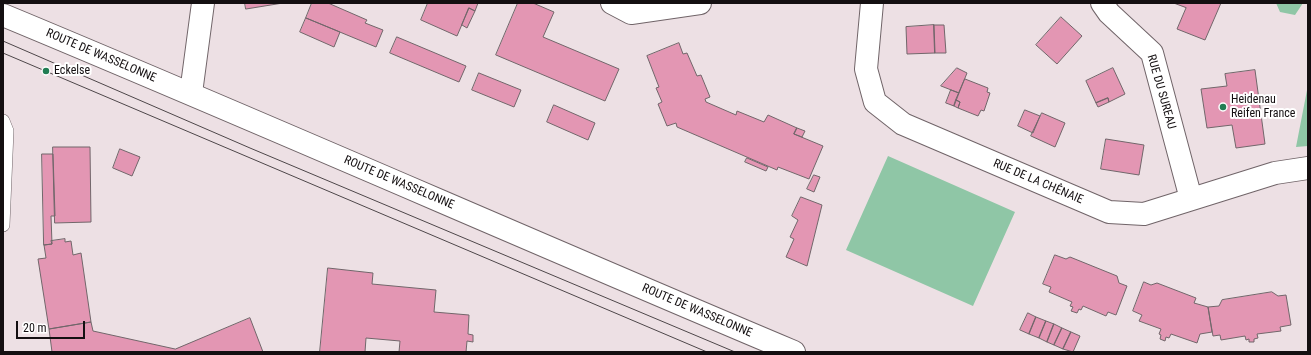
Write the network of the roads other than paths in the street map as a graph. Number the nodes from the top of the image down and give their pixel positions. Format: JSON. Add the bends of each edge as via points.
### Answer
{"nodes":[{"id":1,"x":203,"y":3,"type":"edge"},
{"id":2,"x":612,"y":3,"type":"edge"},
{"id":3,"x":700,"y":3,"type":"edge"},
{"id":4,"x":868,"y":3,"type":"edge"},
{"id":5,"x":872,"y":3,"type":"edge"},
{"id":6,"x":1102,"y":3,"type":"edge"},
{"id":7,"x":3,"y":15,"type":"edge"},
{"id":8,"x":192,"y":93,"type":"junction"},
{"id":9,"x":3,"y":121,"type":"edge"},
{"id":10,"x":1308,"y":168,"type":"edge"},
{"id":11,"x":1191,"y":199,"type":"junction"},
{"id":12,"x":3,"y":225,"type":"edge"},
{"id":13,"x":794,"y":352,"type":"edge"}],
"edges":[{"from":1,"to":8,"type":"street"},
{"from":2,"to":3,"type":"street","via":[[631,13]]},
{"from":4,"to":5,"type":"street"},
{"from":5,"to":11,"type":"street","name":"RUE DE LA CHÊNAIE","via":[[866,69],[875,102],[903,124],[1109,212],[1144,214]]},
{"from":6,"to":11,"type":"street","name":"RUE DU SUREAU","via":[[1109,13],[1152,53]]},
{"from":7,"to":8,"type":"street","name":"ROUTE DE WASSELONNE"},
{"from":8,"to":13,"type":"street","name":"ROUTE DE WASSELONNE"},
{"from":9,"to":12,"type":"lane","via":[[7,131]]},
{"from":10,"to":11,"type":"street","name":"RUE DE LA CHÊNAIE","via":[[1275,173]]}]}
